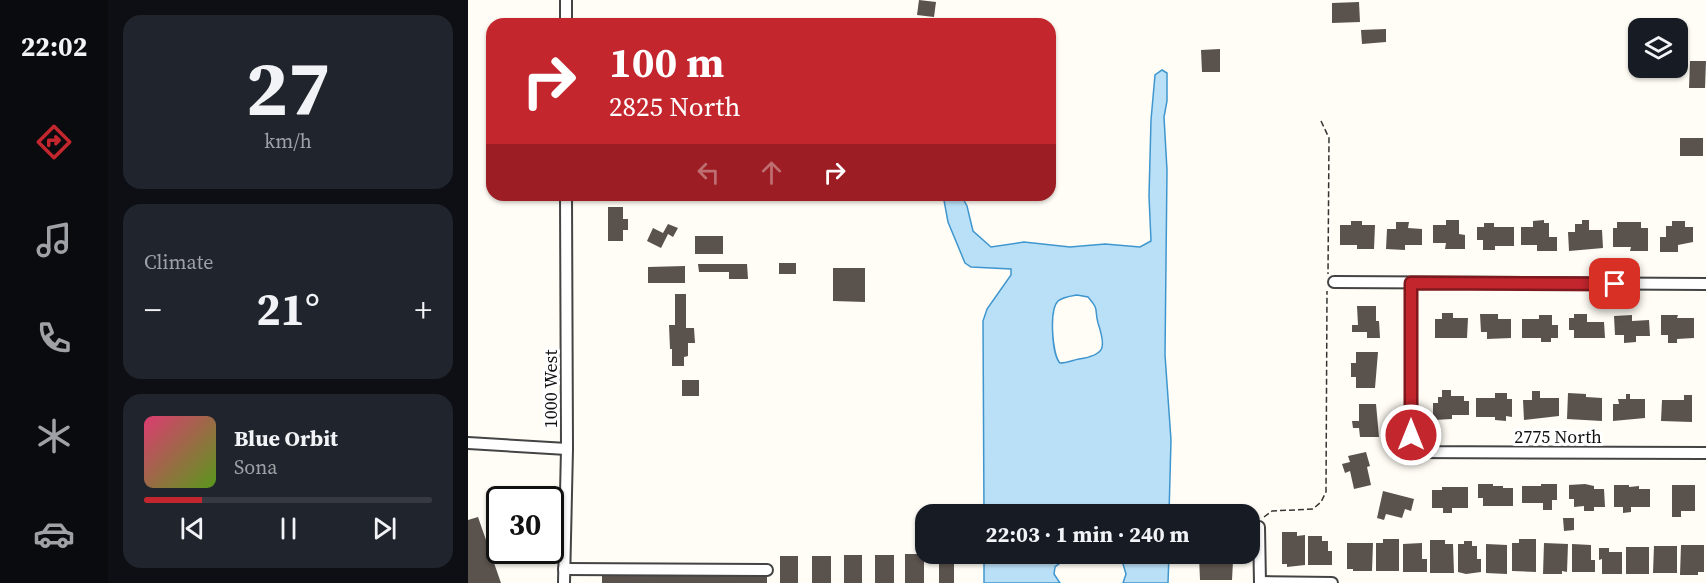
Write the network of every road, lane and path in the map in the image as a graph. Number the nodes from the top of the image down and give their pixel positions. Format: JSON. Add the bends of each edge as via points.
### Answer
{"nodes":[{"id":1,"x":566,"y":0,"type":"edge"},
{"id":2,"x":566,"y":18,"type":"edge"},
{"id":3,"x":1321,"y":121,"type":"dead end"},
{"id":4,"x":566,"y":201,"type":"edge"},
{"id":5,"x":1334,"y":282,"type":"dead end"},
{"id":6,"x":1411,"y":283,"type":"junction"},
{"id":7,"x":1706,"y":284,"type":"edge"},
{"id":8,"x":468,"y":443,"type":"edge"},
{"id":9,"x":567,"y":449,"type":"junction"},
{"id":10,"x":1706,"y":453,"type":"edge"},
{"id":11,"x":1260,"y":524,"type":"edge"},
{"id":12,"x":1260,"y":564,"type":"edge"},
{"id":13,"x":564,"y":569,"type":"junction"},
{"id":14,"x":767,"y":570,"type":"dead end"},
{"id":15,"x":1260,"y":582,"type":"edge"},
{"id":16,"x":564,"y":583,"type":"edge"},
{"id":17,"x":1332,"y":583,"type":"edge"}],
"edges":[{"from":1,"to":2,"type":"street"},
{"from":3,"to":11,"type":"path","via":[[1329,138],[1326,492],[1313,509],[1272,510]]},
{"from":4,"to":9,"type":"street","name":"1000 West"},
{"from":5,"to":6,"type":"street"},
{"from":6,"to":7,"type":"street"},
{"from":6,"to":10,"type":"street","name":"2775 North","via":[[1411,452]]},
{"from":8,"to":9,"type":"street"},
{"from":9,"to":13,"type":"street","name":"1000 West"},
{"from":12,"to":15,"type":"street"},
{"from":13,"to":14,"type":"street"},
{"from":13,"to":16,"type":"street","name":"1000 West"},
{"from":15,"to":17,"type":"street"}]}
